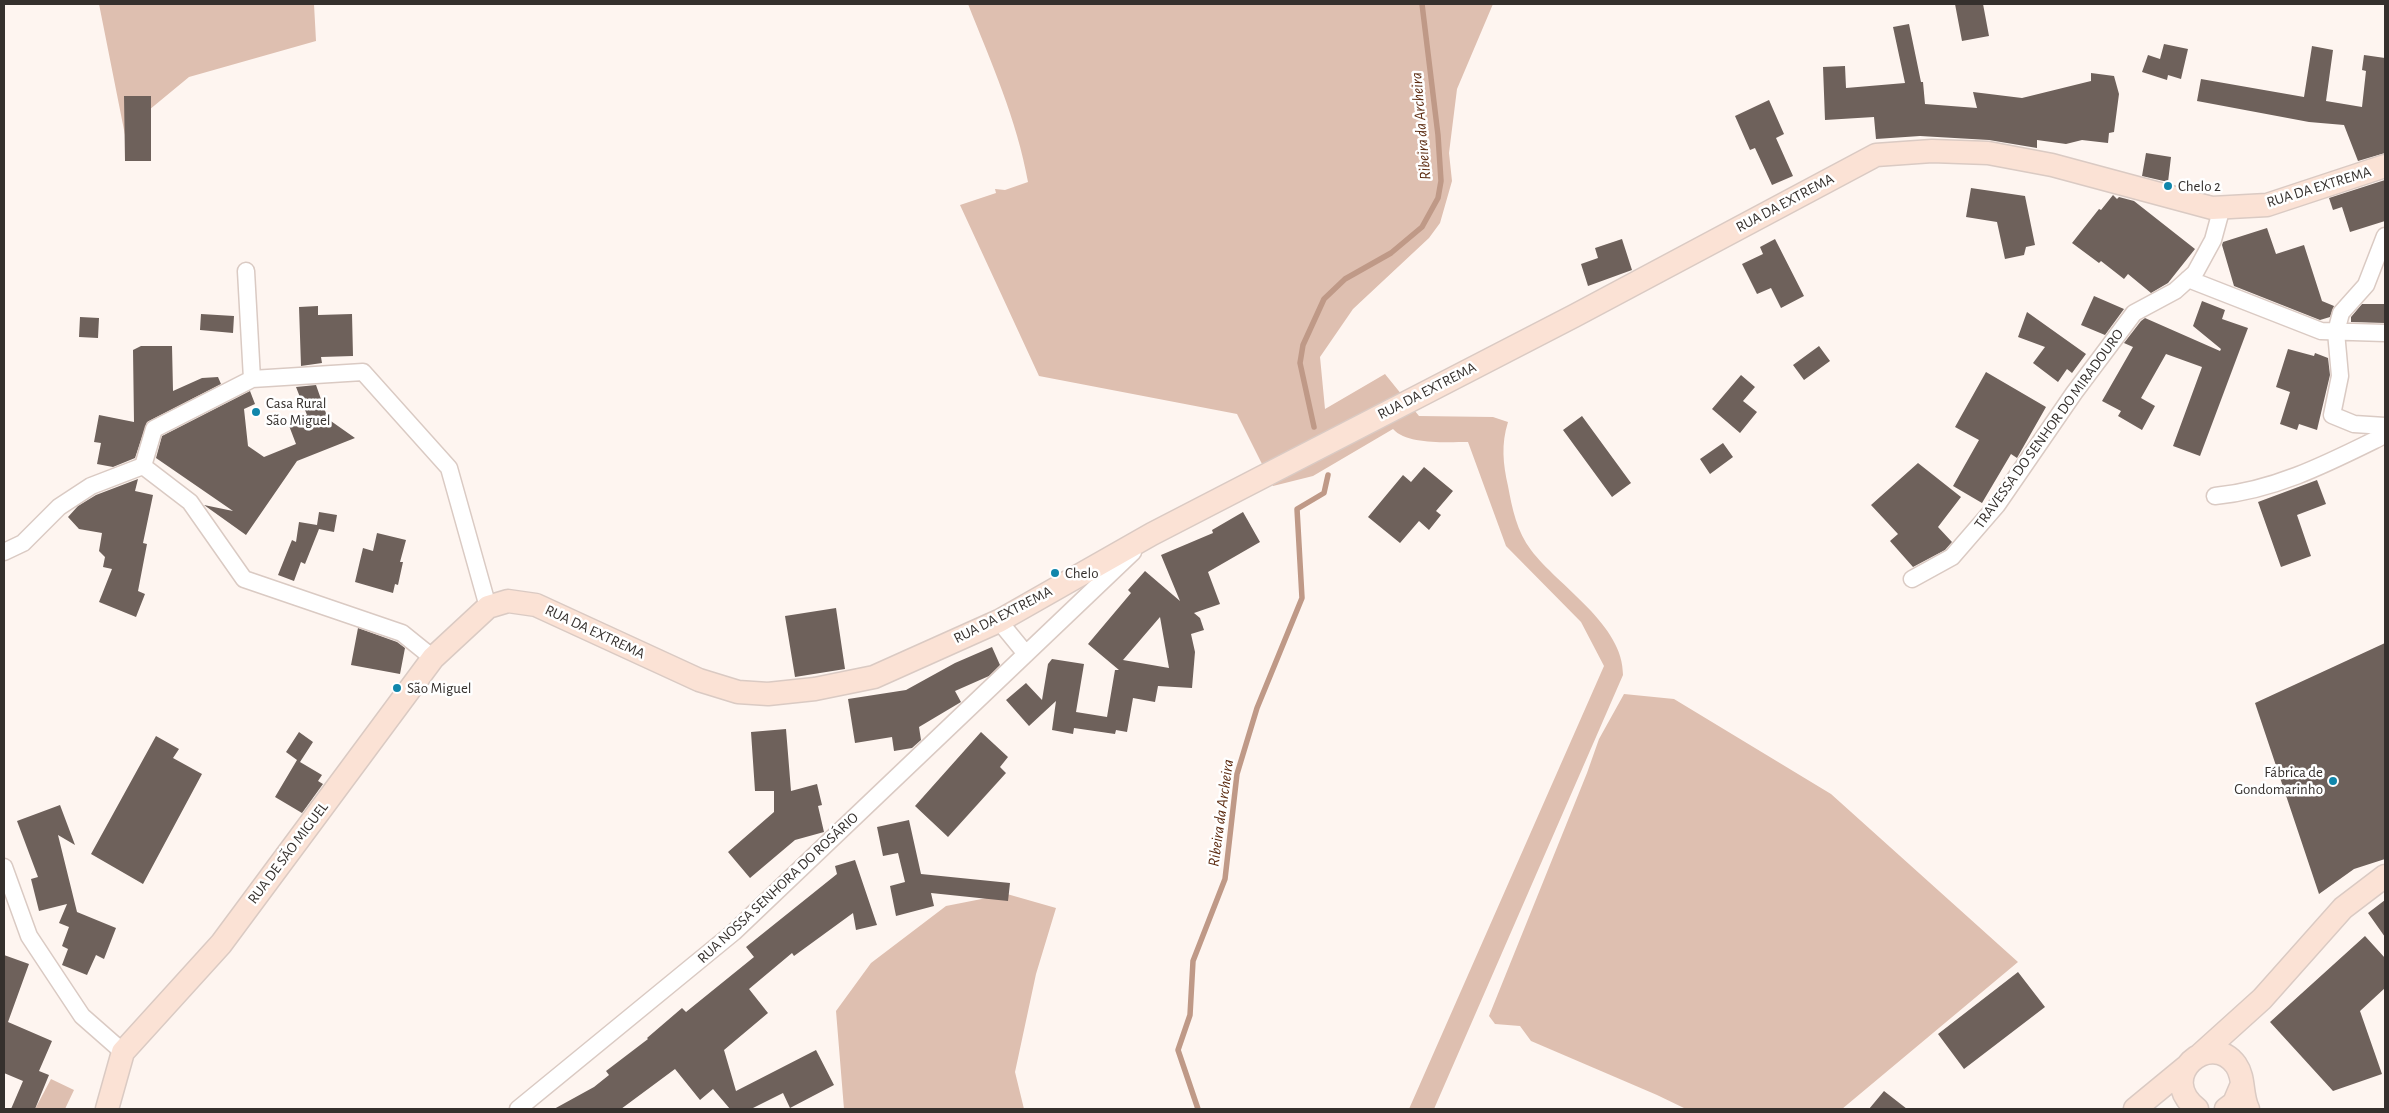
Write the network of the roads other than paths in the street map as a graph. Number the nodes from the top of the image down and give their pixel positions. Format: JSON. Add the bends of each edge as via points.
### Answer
{"nodes":[{"id":1,"x":2385,"y":166,"type":"edge"},
{"id":2,"x":2222,"y":207,"type":"junction"},
{"id":3,"x":2385,"y":236,"type":"edge"},
{"id":4,"x":246,"y":270,"type":"dead end"},
{"id":5,"x":2188,"y":279,"type":"junction"},
{"id":6,"x":2336,"y":332,"type":"junction"},
{"id":7,"x":2385,"y":333,"type":"edge"},
{"id":8,"x":252,"y":379,"type":"junction"},
{"id":9,"x":2385,"y":426,"type":"edge"},
{"id":10,"x":2385,"y":435,"type":"edge"},
{"id":11,"x":143,"y":466,"type":"junction"},
{"id":12,"x":2215,"y":496,"type":"dead end"},
{"id":13,"x":1152,"y":534,"type":"junction"},
{"id":14,"x":4,"y":552,"type":"edge"},
{"id":15,"x":1912,"y":579,"type":"dead end"},
{"id":16,"x":488,"y":607,"type":"junction"},
{"id":17,"x":999,"y":621,"type":"junction"},
{"id":18,"x":1026,"y":654,"type":"junction"},
{"id":19,"x":433,"y":658,"type":"junction"},
{"id":20,"x":4,"y":867,"type":"edge"},
{"id":21,"x":2385,"y":876,"type":"edge"},
{"id":22,"x":2244,"y":1016,"type":"junction"},
{"id":23,"x":123,"y":1052,"type":"junction"},
{"id":24,"x":2193,"y":1060,"type":"junction"},
{"id":25,"x":2239,"y":1075,"type":"junction"},
{"id":26,"x":2138,"y":1106,"type":"edge"},
{"id":27,"x":2193,"y":1107,"type":"edge"},
{"id":28,"x":106,"y":1109,"type":"edge"},
{"id":29,"x":518,"y":1109,"type":"edge"},
{"id":30,"x":2226,"y":1109,"type":"edge"},
{"id":31,"x":2248,"y":1109,"type":"edge"}],
"edges":[{"from":1,"to":2,"type":"street","name":"RUA DA EXTREMA","via":[[2267,205]]},
{"from":2,"to":5,"type":"street","name":"TRAVESSA DO SENHOR DO MIRADOURO","via":[[2213,240],[2195,273]]},
{"from":2,"to":13,"type":"street","name":"RUA DA EXTREMA","via":[[2212,208],[2052,166],[1988,153],[1932,151],[1876,155],[1574,316]]},
{"from":3,"to":6,"type":"street","via":[[2366,285],[2341,313]]},
{"from":4,"to":8,"type":"street"},
{"from":5,"to":6,"type":"street","via":[[2320,331]]},
{"from":5,"to":15,"type":"street","name":"TRAVESSA DO SENHOR DO MIRADOURO","via":[[2175,291],[2134,313],[2074,393],[1997,506],[1952,558]]},
{"from":6,"to":7,"type":"street"},
{"from":6,"to":9,"type":"street","via":[[2340,376],[2332,415],[2354,424]]},
{"from":8,"to":11,"type":"street","via":[[154,429]]},
{"from":8,"to":16,"type":"street","via":[[363,372],[449,468]]},
{"from":10,"to":12,"type":"street","via":[[2307,473],[2239,494]]},
{"from":11,"to":14,"type":"street","via":[[83,491],[59,506],[23,543]]},
{"from":11,"to":19,"type":"street","via":[[190,502],[244,579],[402,633]]},
{"from":13,"to":17,"type":"street","name":"RUA DA EXTREMA"},
{"from":13,"to":18,"type":"street","name":"RUA NOSSA SENHORA DO ROSÁRIO"},
{"from":16,"to":17,"type":"street","name":"RUA DA EXTREMA","via":[[508,601],[536,605],[699,680],[738,692],[768,694],[815,690],[874,677]]},
{"from":16,"to":19,"type":"street","name":"RUA DE SÃO MIGUEL"},
{"from":17,"to":18,"type":"street"},
{"from":18,"to":29,"type":"street","name":"RUA NOSSA SENHORA DO ROSÁRIO","via":[[734,932]]},
{"from":19,"to":23,"type":"street","name":"RUA DE SÃO MIGUEL","via":[[221,944]]},
{"from":20,"to":23,"type":"street","via":[[29,936],[82,1016]]},
{"from":21,"to":22,"type":"street","via":[[2344,908]]},
{"from":22,"to":24,"type":"street"},
{"from":22,"to":25,"type":"street","via":[[2232,1041],[2232,1057]]},
{"from":23,"to":28,"type":"street","name":"RUA DE SÃO MIGUEL"},
{"from":24,"to":25,"type":"street","via":[[2220,1054]]},
{"from":24,"to":26,"type":"street"},
{"from":24,"to":27,"type":"street","via":[[2181,1086]]},
{"from":25,"to":30,"type":"street","via":[[2234,1103]]},
{"from":25,"to":31,"type":"street"},
{"from":26,"to":27,"type":"street","via":[[2158,1095],[2175,1096]]}]}
